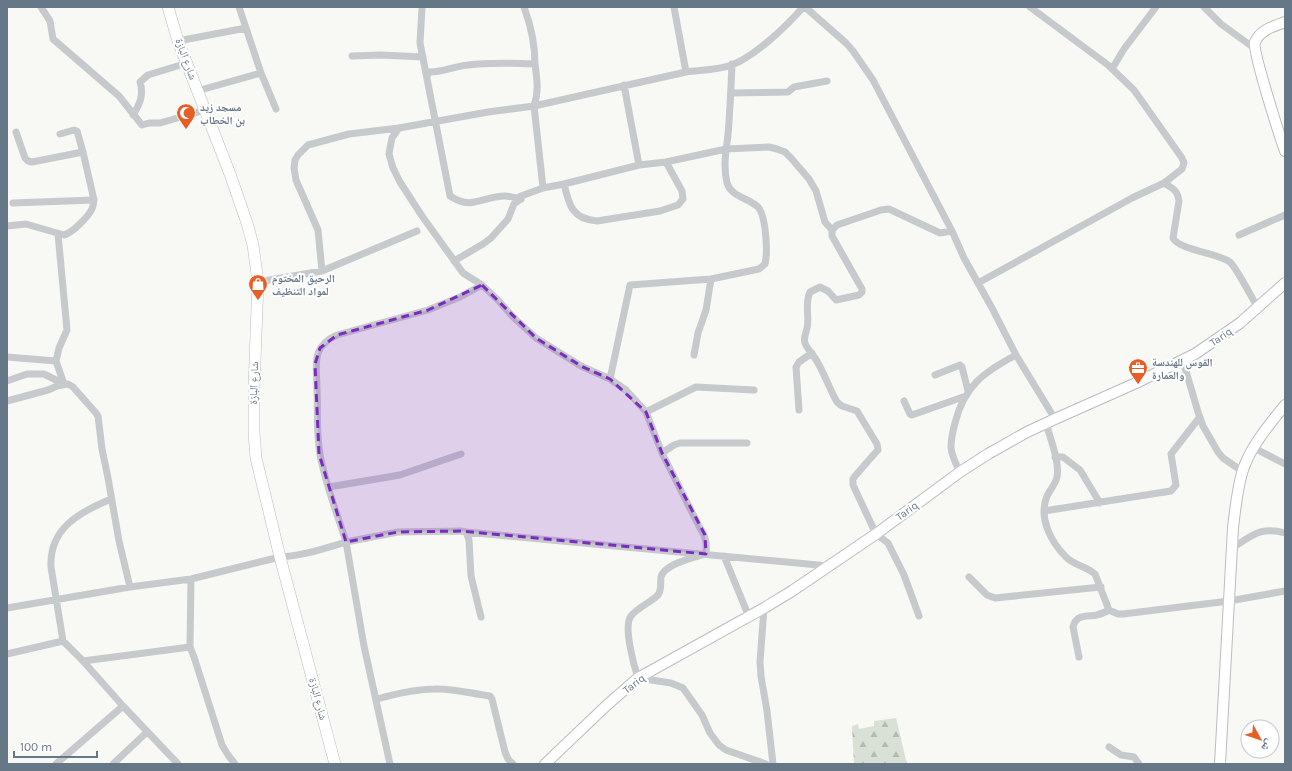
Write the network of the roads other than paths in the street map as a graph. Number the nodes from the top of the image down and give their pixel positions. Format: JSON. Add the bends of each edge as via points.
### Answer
{"nodes":[{"id":1,"x":41,"y":7,"type":"edge"},
{"id":2,"x":168,"y":7,"type":"edge"},
{"id":3,"x":239,"y":7,"type":"edge"},
{"id":4,"x":422,"y":7,"type":"edge"},
{"id":5,"x":524,"y":7,"type":"edge"},
{"id":6,"x":674,"y":7,"type":"edge"},
{"id":7,"x":804,"y":7,"type":"edge"},
{"id":8,"x":1030,"y":7,"type":"edge"},
{"id":9,"x":1156,"y":7,"type":"edge"},
{"id":10,"x":1204,"y":7,"type":"edge"},
{"id":11,"x":1285,"y":22,"type":"edge"},
{"id":12,"x":246,"y":28,"type":"junction"},
{"id":13,"x":178,"y":41,"type":"junction"},
{"id":14,"x":1254,"y":48,"type":"junction"},
{"id":15,"x":352,"y":56,"type":"dead end"},
{"id":16,"x":423,"y":57,"type":"junction"},
{"id":17,"x":187,"y":63,"type":"junction"},
{"id":18,"x":535,"y":64,"type":"junction"},
{"id":19,"x":732,"y":64,"type":"junction"},
{"id":20,"x":1112,"y":69,"type":"junction"},
{"id":21,"x":686,"y":72,"type":"junction"},
{"id":22,"x":261,"y":73,"type":"junction"},
{"id":23,"x":427,"y":78,"type":"junction"},
{"id":24,"x":827,"y":81,"type":"dead end"},
{"id":25,"x":624,"y":85,"type":"junction"},
{"id":26,"x":198,"y":91,"type":"junction"},
{"id":27,"x":731,"y":93,"type":"junction"},
{"id":28,"x":534,"y":106,"type":"junction"},
{"id":29,"x":205,"y":110,"type":"junction"},
{"id":30,"x":276,"y":110,"type":"dead end"},
{"id":31,"x":133,"y":115,"type":"junction"},
{"id":32,"x":436,"y":122,"type":"junction"},
{"id":33,"x":399,"y":128,"type":"junction"},
{"id":34,"x":16,"y":132,"type":"dead end"},
{"id":35,"x":60,"y":134,"type":"dead end"},
{"id":36,"x":726,"y":149,"type":"junction"},
{"id":37,"x":1285,"y":151,"type":"edge"},
{"id":38,"x":83,"y":152,"type":"junction"},
{"id":39,"x":666,"y":162,"type":"junction"},
{"id":40,"x":639,"y":164,"type":"junction"},
{"id":41,"x":1164,"y":182,"type":"junction"},
{"id":42,"x":564,"y":184,"type":"junction"},
{"id":43,"x":544,"y":188,"type":"junction"},
{"id":44,"x":94,"y":200,"type":"junction"},
{"id":45,"x":521,"y":200,"type":"junction"},
{"id":46,"x":13,"y":203,"type":"dead end"},
{"id":47,"x":1285,"y":215,"type":"edge"},
{"id":48,"x":7,"y":226,"type":"edge"},
{"id":49,"x":832,"y":230,"type":"junction"},
{"id":50,"x":417,"y":231,"type":"dead end"},
{"id":51,"x":952,"y":231,"type":"junction"},
{"id":52,"x":58,"y":234,"type":"junction"},
{"id":53,"x":1239,"y":235,"type":"dead end"},
{"id":54,"x":454,"y":261,"type":"junction"},
{"id":55,"x":322,"y":271,"type":"junction"},
{"id":56,"x":711,"y":279,"type":"junction"},
{"id":57,"x":258,"y":282,"type":"junction"},
{"id":58,"x":978,"y":283,"type":"junction"},
{"id":59,"x":1285,"y":283,"type":"edge"},
{"id":60,"x":482,"y":285,"type":"junction"},
{"id":61,"x":1258,"y":308,"type":"junction"},
{"id":62,"x":812,"y":353,"type":"junction"},
{"id":63,"x":694,"y":355,"type":"dead end"},
{"id":64,"x":1016,"y":355,"type":"junction"},
{"id":65,"x":7,"y":357,"type":"edge"},
{"id":66,"x":56,"y":361,"type":"junction"},
{"id":67,"x":1184,"y":361,"type":"junction"},
{"id":68,"x":935,"y":375,"type":"dead end"},
{"id":69,"x":610,"y":378,"type":"junction"},
{"id":70,"x":7,"y":381,"type":"edge"},
{"id":71,"x":64,"y":384,"type":"junction"},
{"id":72,"x":754,"y":390,"type":"dead end"},
{"id":73,"x":966,"y":394,"type":"junction"},
{"id":74,"x":7,"y":401,"type":"edge"},
{"id":75,"x":904,"y":401,"type":"dead end"},
{"id":76,"x":1285,"y":405,"type":"edge"},
{"id":77,"x":799,"y":410,"type":"dead end"},
{"id":78,"x":646,"y":412,"type":"junction"},
{"id":79,"x":1199,"y":418,"type":"junction"},
{"id":80,"x":1050,"y":421,"type":"junction"},
{"id":81,"x":747,"y":443,"type":"dead end"},
{"id":82,"x":1254,"y":448,"type":"junction"},
{"id":83,"x":662,"y":453,"type":"junction"},
{"id":84,"x":460,"y":454,"type":"dead end"},
{"id":85,"x":1055,"y":457,"type":"junction"},
{"id":86,"x":1285,"y":464,"type":"edge"},
{"id":87,"x":1242,"y":471,"type":"junction"},
{"id":88,"x":960,"y":472,"type":"junction"},
{"id":89,"x":328,"y":487,"type":"junction"},
{"id":90,"x":111,"y":499,"type":"junction"},
{"id":91,"x":1100,"y":503,"type":"junction"},
{"id":92,"x":1044,"y":512,"type":"junction"},
{"id":93,"x":466,"y":532,"type":"junction"},
{"id":94,"x":1285,"y":533,"type":"edge"},
{"id":95,"x":876,"y":534,"type":"junction"},
{"id":96,"x":346,"y":542,"type":"junction"},
{"id":97,"x":1232,"y":548,"type":"junction"},
{"id":98,"x":706,"y":554,"type":"junction"},
{"id":99,"x":724,"y":556,"type":"junction"},
{"id":100,"x":280,"y":557,"type":"junction"},
{"id":101,"x":829,"y":566,"type":"junction"},
{"id":102,"x":969,"y":577,"type":"dead end"},
{"id":103,"x":191,"y":579,"type":"junction"},
{"id":104,"x":130,"y":587,"type":"junction"},
{"id":105,"x":1101,"y":587,"type":"junction"},
{"id":106,"x":1285,"y":591,"type":"edge"},
{"id":107,"x":56,"y":600,"type":"junction"},
{"id":108,"x":1229,"y":601,"type":"junction"},
{"id":109,"x":7,"y":608,"type":"edge"},
{"id":110,"x":764,"y":608,"type":"junction"},
{"id":111,"x":1109,"y":610,"type":"junction"},
{"id":112,"x":919,"y":616,"type":"dead end"},
{"id":113,"x":481,"y":617,"type":"dead end"},
{"id":114,"x":749,"y":617,"type":"junction"},
{"id":115,"x":63,"y":641,"type":"junction"},
{"id":116,"x":190,"y":647,"type":"junction"},
{"id":117,"x":7,"y":654,"type":"edge"},
{"id":118,"x":1079,"y":657,"type":"dead end"},
{"id":119,"x":83,"y":661,"type":"junction"},
{"id":120,"x":638,"y":678,"type":"junction"},
{"id":121,"x":376,"y":699,"type":"junction"},
{"id":122,"x":123,"y":706,"type":"junction"},
{"id":123,"x":147,"y":732,"type":"junction"},
{"id":124,"x":1109,"y":747,"type":"dead end"},
{"id":125,"x":56,"y":764,"type":"edge"},
{"id":126,"x":113,"y":764,"type":"edge"},
{"id":127,"x":178,"y":764,"type":"edge"},
{"id":128,"x":235,"y":764,"type":"edge"},
{"id":129,"x":335,"y":764,"type":"edge"},
{"id":130,"x":390,"y":764,"type":"edge"},
{"id":131,"x":513,"y":764,"type":"edge"},
{"id":132,"x":545,"y":764,"type":"edge"},
{"id":133,"x":766,"y":764,"type":"edge"},
{"id":134,"x":773,"y":764,"type":"edge"},
{"id":135,"x":1139,"y":764,"type":"edge"},
{"id":136,"x":1220,"y":764,"type":"edge"}],
"edges":[{"from":1,"to":31,"type":"street","via":[[50,21],[52,39],[119,96]]},
{"from":2,"to":13,"type":"main road","name":"شارع البازة"},
{"from":3,"to":12,"type":"street"},
{"from":4,"to":16,"type":"street","via":[[420,43]]},
{"from":5,"to":18,"type":"street","via":[[533,32]]},
{"from":6,"to":21,"type":"street"},
{"from":7,"to":19,"type":"street","via":[[764,44]]},
{"from":7,"to":51,"type":"street","via":[[846,42],[873,80]]},
{"from":8,"to":20,"type":"street"},
{"from":9,"to":20,"type":"street"},
{"from":10,"to":14,"type":"street","via":[[1221,24]]},
{"from":11,"to":14,"type":"main road","via":[[1263,32],[1255,42]]},
{"from":12,"to":13,"type":"street"},
{"from":12,"to":22,"type":"street"},
{"from":13,"to":17,"type":"main road","name":"شارع البازة"},
{"from":14,"to":37,"type":"main road"},
{"from":15,"to":16,"type":"street"},
{"from":16,"to":23,"type":"street"},
{"from":17,"to":26,"type":"main road","name":"شارع البازة"},
{"from":17,"to":31,"type":"street","via":[[144,78],[140,82],[143,90],[139,105]]},
{"from":18,"to":23,"type":"street","via":[[465,65],[428,72]]},
{"from":18,"to":28,"type":"street","via":[[538,89]]},
{"from":19,"to":21,"type":"street"},
{"from":19,"to":27,"type":"street"},
{"from":20,"to":41,"type":"street","via":[[1134,90],[1182,158],[1182,168]]},
{"from":21,"to":25,"type":"street"},
{"from":22,"to":26,"type":"street"},
{"from":22,"to":30,"type":"street"},
{"from":23,"to":32,"type":"street"},
{"from":24,"to":27,"type":"street","via":[[794,86],[788,92]]},
{"from":25,"to":28,"type":"street"},
{"from":25,"to":40,"type":"street"},
{"from":26,"to":29,"type":"main road","name":"شارع البازة"},
{"from":27,"to":36,"type":"street"},
{"from":28,"to":32,"type":"street"},
{"from":28,"to":43,"type":"street"},
{"from":29,"to":31,"type":"street","via":[[160,123],[142,125]]},
{"from":29,"to":57,"type":"main road","name":"شارع البازة","via":[[247,223]]},
{"from":32,"to":33,"type":"street"},
{"from":32,"to":45,"type":"street","via":[[450,196],[466,204],[506,196]]},
{"from":33,"to":54,"type":"street","via":[[392,138],[390,148],[392,168]]},
{"from":33,"to":55,"type":"street","via":[[342,135],[308,145],[295,160],[296,180],[318,230]]},
{"from":34,"to":38,"type":"street","via":[[28,161]]},
{"from":35,"to":38,"type":"street","via":[[77,131]]},
{"from":36,"to":39,"type":"street"},
{"from":36,"to":49,"type":"street","via":[[769,147],[785,152],[809,179],[816,191],[825,222]]},
{"from":36,"to":56,"type":"street","via":[[728,185],[734,192],[759,208],[763,217],[766,260],[759,269]]},
{"from":38,"to":44,"type":"street"},
{"from":39,"to":40,"type":"street"},
{"from":39,"to":42,"type":"street","via":[[682,191],[683,199],[678,205],[660,211],[587,221],[573,211]]},
{"from":40,"to":42,"type":"street"},
{"from":41,"to":58,"type":"street"},
{"from":41,"to":61,"type":"street","via":[[1176,191],[1179,201],[1173,238],[1175,241],[1231,263]]},
{"from":42,"to":43,"type":"street"},
{"from":43,"to":45,"type":"street","via":[[518,198]]},
{"from":44,"to":46,"type":"street"},
{"from":44,"to":52,"type":"street","via":[[91,210],[73,231],[64,235]]},
{"from":45,"to":54,"type":"street","via":[[514,204],[508,219],[491,238]]},
{"from":47,"to":53,"type":"street"},
{"from":48,"to":52,"type":"street","via":[[26,224]]},
{"from":49,"to":51,"type":"street","via":[[837,225],[890,209],[940,233]]},
{"from":49,"to":62,"type":"street","via":[[833,239],[862,292],[839,301],[822,288],[810,292],[804,338],[805,345]]},
{"from":50,"to":55,"type":"street"},
{"from":51,"to":58,"type":"street"},
{"from":52,"to":66,"type":"street","via":[[67,330]]},
{"from":54,"to":60,"type":"street","via":[[463,273]]},
{"from":55,"to":57,"type":"street"},
{"from":56,"to":63,"type":"street"},
{"from":56,"to":69,"type":"street","via":[[630,285]]},
{"from":57,"to":100,"type":"main road","name":"شارع البازة","via":[[254,387],[256,458]]},
{"from":58,"to":64,"type":"street"},
{"from":59,"to":61,"type":"main road","name":"Tariq"},
{"from":60,"to":69,"type":"street","via":[[536,338],[581,366]]},
{"from":60,"to":89,"type":"street","via":[[428,310],[337,335],[320,348],[316,364],[317,433]]},
{"from":61,"to":67,"type":"main road","name":"Tariq","via":[[1219,339]]},
{"from":62,"to":77,"type":"street","via":[[796,367]]},
{"from":62,"to":95,"type":"street","via":[[837,402],[857,411],[877,444],[878,450],[855,476],[853,482]]},
{"from":64,"to":73,"type":"street","via":[[989,370]]},
{"from":64,"to":80,"type":"street"},
{"from":65,"to":66,"type":"street"},
{"from":66,"to":71,"type":"street"},
{"from":67,"to":79,"type":"street"},
{"from":67,"to":80,"type":"main road","name":"Tariq"},
{"from":68,"to":73,"type":"street","via":[[960,365]]},
{"from":69,"to":78,"type":"street","via":[[626,390]]},
{"from":70,"to":71,"type":"street","via":[[27,374],[44,374]]},
{"from":71,"to":74,"type":"street"},
{"from":71,"to":90,"type":"street","via":[[73,387],[98,416]]},
{"from":72,"to":78,"type":"street","via":[[696,387]]},
{"from":73,"to":75,"type":"street","via":[[912,415]]},
{"from":73,"to":88,"type":"street","via":[[950,444],[952,458]]},
{"from":76,"to":82,"type":"main road"},
{"from":78,"to":83,"type":"street"},
{"from":79,"to":87,"type":"street","via":[[1218,452]]},
{"from":79,"to":91,"type":"street","via":[[1171,454],[1176,485],[1174,489]]},
{"from":80,"to":85,"type":"street"},
{"from":80,"to":88,"type":"main road","name":"Tariq"},
{"from":81,"to":83,"type":"street","via":[[680,443]]},
{"from":82,"to":86,"type":"street"},
{"from":82,"to":87,"type":"main road"},
{"from":83,"to":98,"type":"street","via":[[705,535]]},
{"from":84,"to":89,"type":"street","via":[[400,475]]},
{"from":85,"to":91,"type":"street","via":[[1063,457],[1080,470]]},
{"from":85,"to":92,"type":"street","via":[[1057,479],[1047,496]]},
{"from":87,"to":97,"type":"main road","via":[[1237,492]]},
{"from":88,"to":95,"type":"main road","name":"Tariq"},
{"from":89,"to":96,"type":"street"},
{"from":90,"to":104,"type":"street"},
{"from":90,"to":107,"type":"street","via":[[74,518],[64,528],[52,548]]},
{"from":91,"to":92,"type":"street"},
{"from":92,"to":105,"type":"street","via":[[1051,538],[1059,549],[1073,564],[1092,571]]},
{"from":93,"to":96,"type":"street","via":[[398,532]]},
{"from":93,"to":98,"type":"street"},
{"from":93,"to":113,"type":"street","via":[[469,540],[471,576]]},
{"from":94,"to":97,"type":"street","via":[[1267,530]]},
{"from":95,"to":101,"type":"main road","name":"Tariq"},
{"from":95,"to":112,"type":"street","via":[[888,543],[904,575]]},
{"from":96,"to":100,"type":"street","via":[[290,557]]},
{"from":96,"to":121,"type":"street"},
{"from":97,"to":108,"type":"main road"},
{"from":98,"to":99,"type":"street"},
{"from":98,"to":120,"type":"street","via":[[667,569],[661,577],[660,593],[631,616],[628,624],[630,646]]},
{"from":99,"to":101,"type":"street"},
{"from":99,"to":114,"type":"street"},
{"from":100,"to":103,"type":"street"},
{"from":100,"to":129,"type":"main road","name":"شارع البازة"},
{"from":101,"to":110,"type":"main road","name":"Tariq"},
{"from":102,"to":105,"type":"street","via":[[982,591],[995,598]]},
{"from":103,"to":104,"type":"street"},
{"from":103,"to":116,"type":"street"},
{"from":104,"to":107,"type":"street"},
{"from":105,"to":111,"type":"street"},
{"from":106,"to":108,"type":"street"},
{"from":107,"to":109,"type":"street"},
{"from":107,"to":115,"type":"street"},
{"from":108,"to":111,"type":"street","via":[[1124,614]]},
{"from":108,"to":136,"type":"main road"},
{"from":110,"to":114,"type":"main road","name":"Tariq"},
{"from":110,"to":134,"type":"street","via":[[760,662]]},
{"from":111,"to":118,"type":"street","via":[[1101,614],[1080,617],[1074,623]]},
{"from":114,"to":120,"type":"main road","name":"Tariq"},
{"from":115,"to":117,"type":"street"},
{"from":115,"to":119,"type":"street"},
{"from":116,"to":119,"type":"street"},
{"from":116,"to":128,"type":"street","via":[[222,745]]},
{"from":119,"to":122,"type":"street"},
{"from":120,"to":132,"type":"main road","name":"Tariq"},
{"from":120,"to":133,"type":"street","via":[[671,683],[683,688],[719,745],[726,750]]},
{"from":121,"to":130,"type":"street"},
{"from":121,"to":131,"type":"street","via":[[435,689],[492,697],[505,752]]},
{"from":122,"to":123,"type":"street"},
{"from":122,"to":125,"type":"street"},
{"from":123,"to":126,"type":"street"},
{"from":123,"to":127,"type":"street"},
{"from":124,"to":135,"type":"street","via":[[1121,756],[1134,757]]}]}
